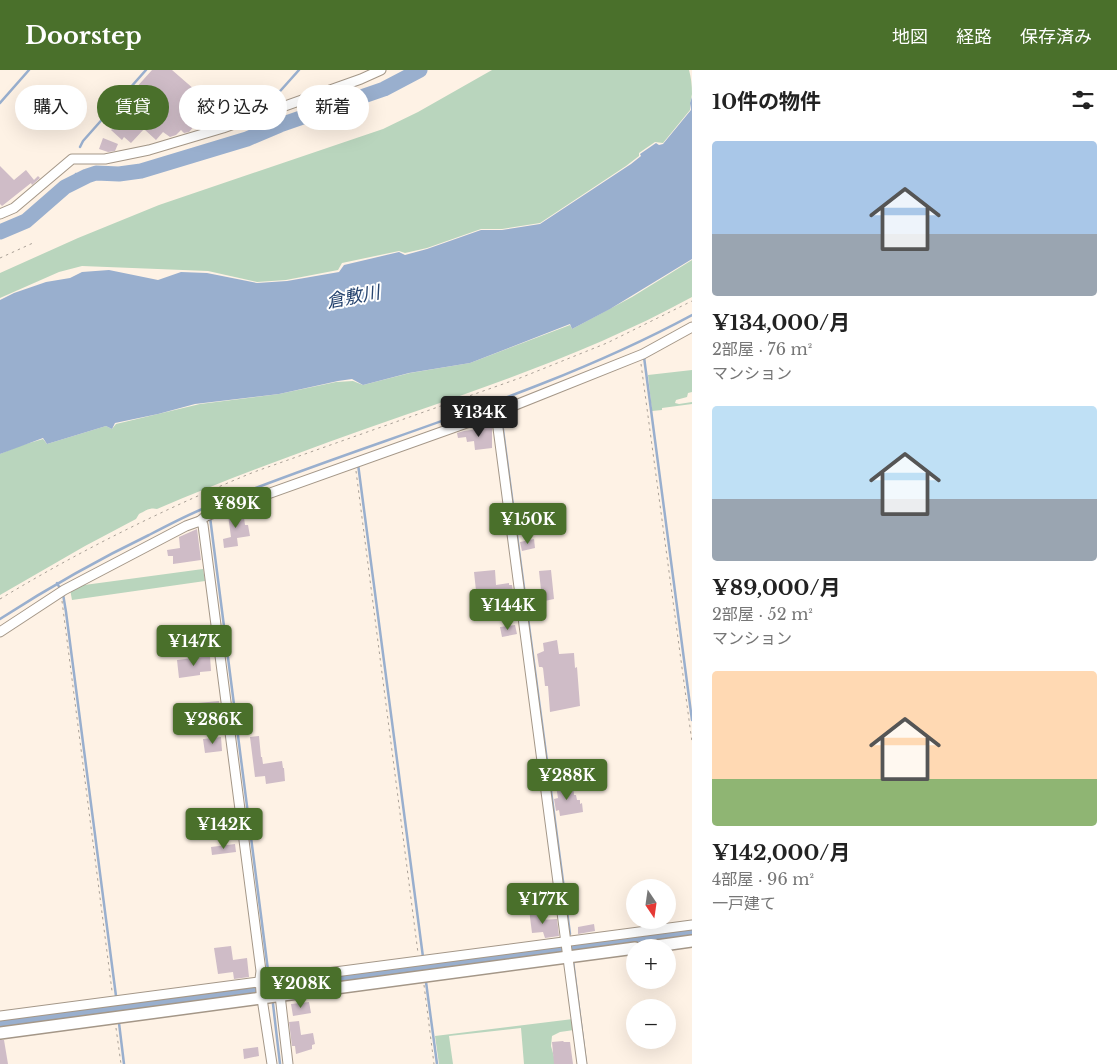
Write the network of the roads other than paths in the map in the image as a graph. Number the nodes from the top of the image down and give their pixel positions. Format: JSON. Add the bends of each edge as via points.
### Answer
{"nodes":[{"id":1,"x":381,"y":70,"type":"edge"},
{"id":2,"x":1,"y":212,"type":"edge"},
{"id":3,"x":692,"y":327,"type":"edge"},
{"id":4,"x":499,"y":412,"type":"junction"},
{"id":5,"x":206,"y":517,"type":"junction"},
{"id":6,"x":0,"y":632,"type":"edge"},
{"id":7,"x":692,"y":925,"type":"edge"},
{"id":8,"x":692,"y":941,"type":"edge"},
{"id":9,"x":676,"y":943,"type":"edge"},
{"id":10,"x":567,"y":948,"type":"junction"},
{"id":11,"x":626,"y":948,"type":"edge"},
{"id":12,"x":419,"y":969,"type":"junction"},
{"id":13,"x":264,"y":986,"type":"junction"},
{"id":14,"x":280,"y":995,"type":"junction"},
{"id":15,"x":111,"y":1010,"type":"junction"},
{"id":16,"x":0,"y":1016,"type":"edge"},
{"id":17,"x":0,"y":1033,"type":"edge"},
{"id":18,"x":272,"y":1064,"type":"edge"},
{"id":19,"x":288,"y":1064,"type":"edge"},
{"id":20,"x":582,"y":1064,"type":"edge"}],
"edges":[{"from":1,"to":2,"type":"street","via":[[200,135],[120,157],[72,159],[14,208]]},
{"from":3,"to":4,"type":"street","via":[[637,356]]},
{"from":4,"to":5,"type":"street"},
{"from":4,"to":10,"type":"street"},
{"from":5,"to":6,"type":"street","via":[[60,592]]},
{"from":5,"to":13,"type":"street","via":[[202,526]]},
{"from":7,"to":10,"type":"street"},
{"from":8,"to":9,"type":"street"},
{"from":10,"to":11,"type":"street"},
{"from":10,"to":12,"type":"street"},
{"from":10,"to":12,"type":"street"},
{"from":10,"to":20,"type":"street"},
{"from":12,"to":13,"type":"street"},
{"from":12,"to":14,"type":"street"},
{"from":13,"to":14,"type":"street"},
{"from":13,"to":15,"type":"street"},
{"from":13,"to":15,"type":"street"},
{"from":13,"to":18,"type":"street"},
{"from":14,"to":19,"type":"street"},
{"from":15,"to":16,"type":"street"},
{"from":15,"to":17,"type":"street"}]}
